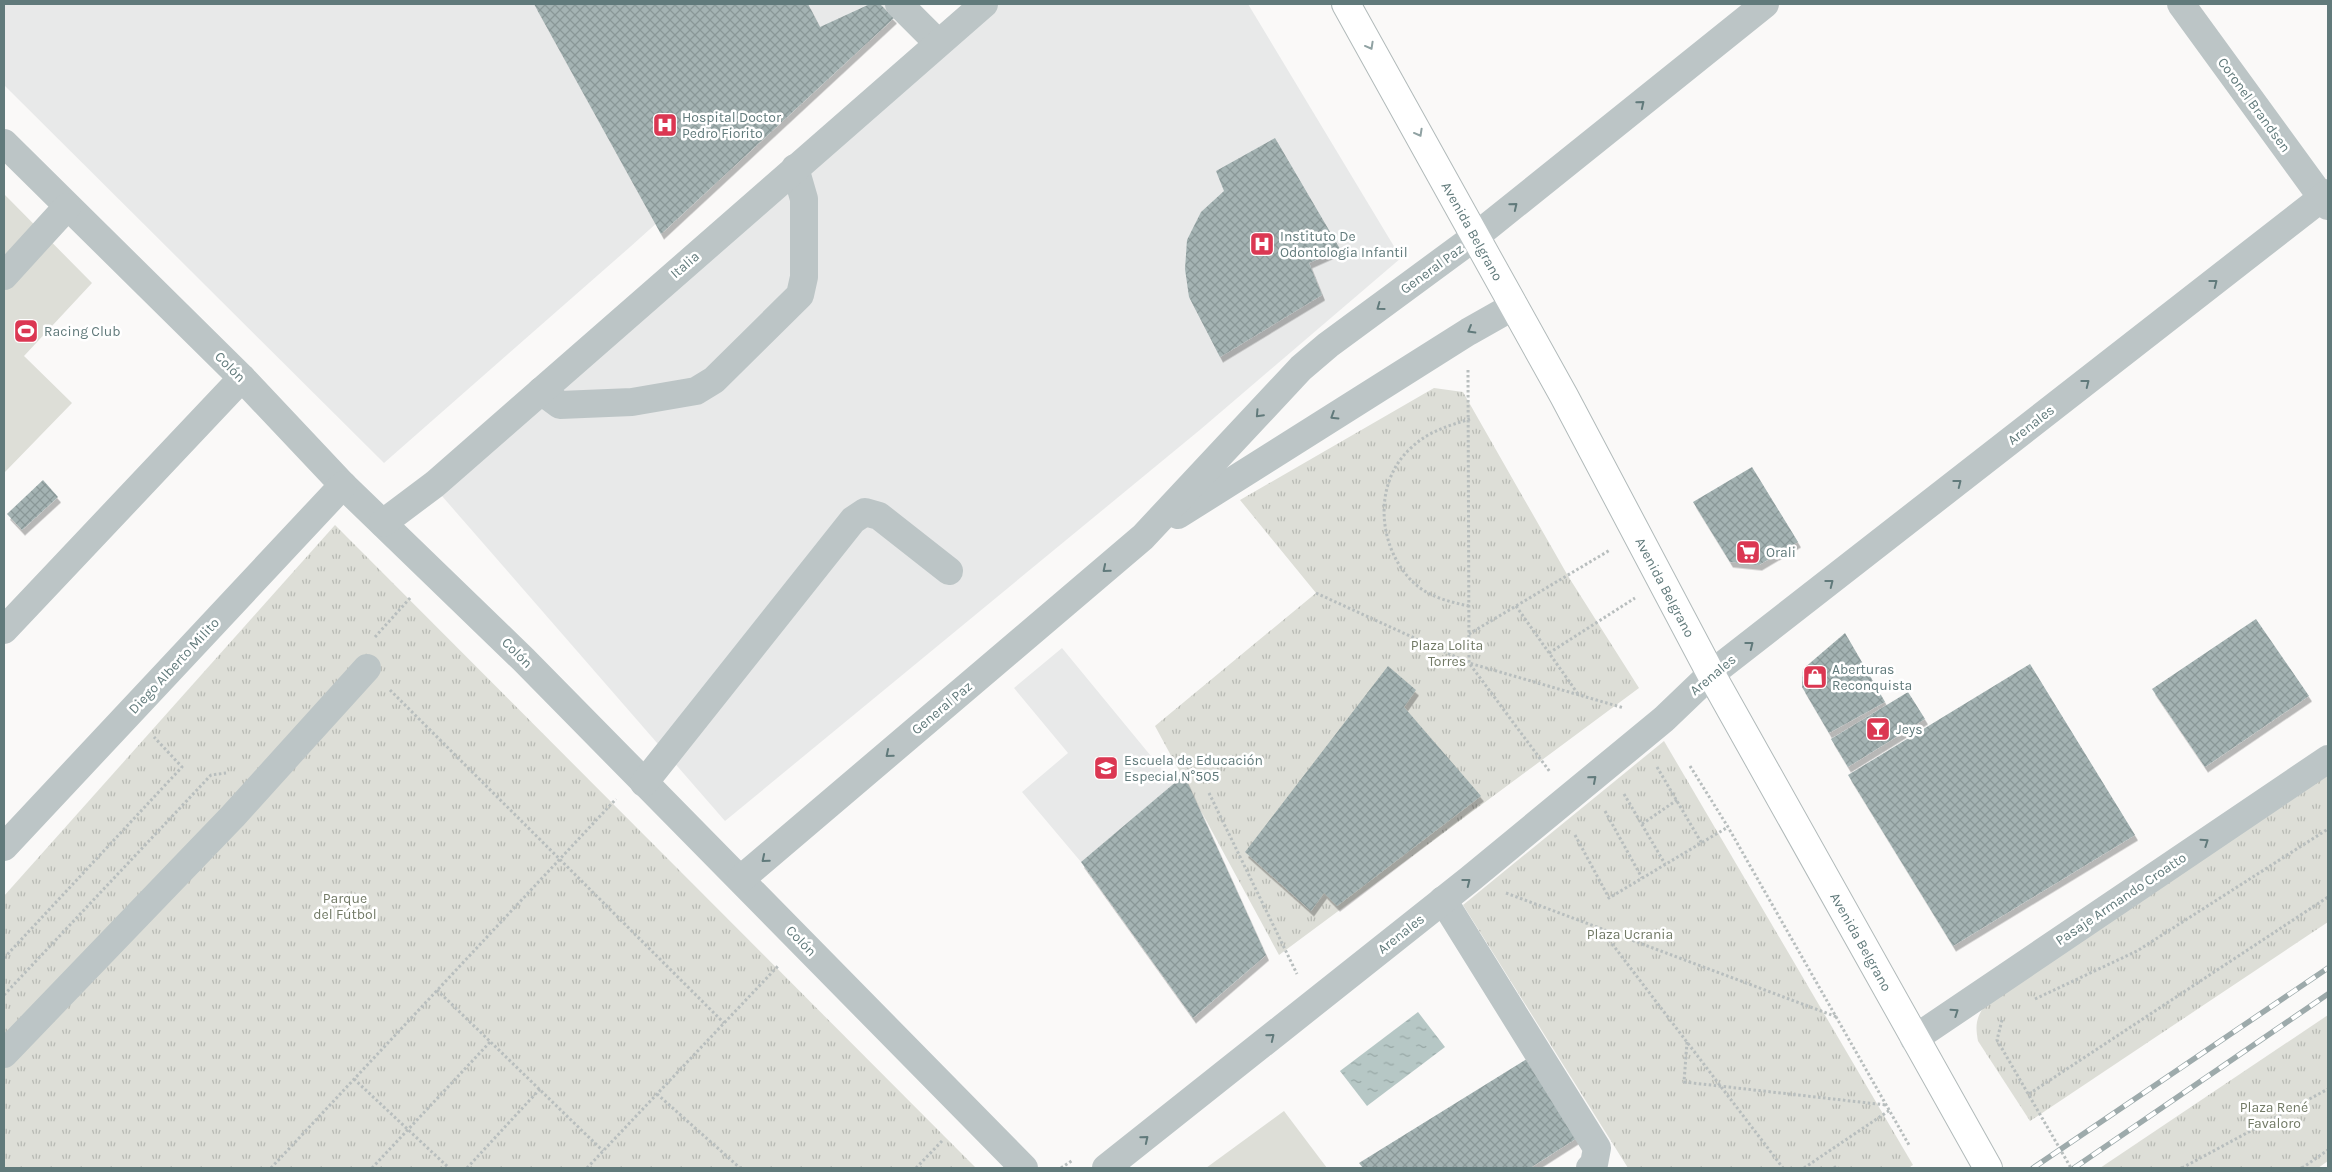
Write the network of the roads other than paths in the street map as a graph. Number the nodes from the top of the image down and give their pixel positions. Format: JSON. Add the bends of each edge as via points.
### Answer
{"nodes":[{"id":1,"x":899,"y":4,"type":"edge"},
{"id":2,"x":984,"y":4,"type":"edge"},
{"id":3,"x":1346,"y":4,"type":"edge"},
{"id":4,"x":1765,"y":4,"type":"edge"},
{"id":5,"x":2181,"y":4,"type":"edge"},
{"id":6,"x":938,"y":43,"type":"junction"},
{"id":7,"x":4,"y":143,"type":"edge"},
{"id":8,"x":795,"y":168,"type":"junction"},
{"id":9,"x":2326,"y":199,"type":"edge"},
{"id":10,"x":67,"y":207,"type":"junction"},
{"id":11,"x":1476,"y":236,"type":"junction"},
{"id":12,"x":4,"y":276,"type":"edge"},
{"id":13,"x":1514,"y":306,"type":"junction"},
{"id":14,"x":242,"y":378,"type":"junction"},
{"id":15,"x":541,"y":391,"type":"junction"},
{"id":16,"x":343,"y":484,"type":"junction"},
{"id":17,"x":383,"y":523,"type":"junction"},
{"id":18,"x":1143,"y":538,"type":"junction"},
{"id":19,"x":949,"y":572,"type":"dead end"},
{"id":20,"x":4,"y":630,"type":"edge"},
{"id":21,"x":367,"y":668,"type":"road end"},
{"id":22,"x":1711,"y":674,"type":"junction"},
{"id":23,"x":2328,"y":759,"type":"edge"},
{"id":24,"x":644,"y":783,"type":"junction"},
{"id":25,"x":4,"y":847,"type":"edge"},
{"id":26,"x":741,"y":879,"type":"junction"},
{"id":27,"x":1443,"y":900,"type":"junction"},
{"id":28,"x":1914,"y":1039,"type":"junction"},
{"id":29,"x":4,"y":1054,"type":"edge"},
{"id":30,"x":1024,"y":1168,"type":"edge"},
{"id":31,"x":1106,"y":1168,"type":"edge"},
{"id":32,"x":1590,"y":1168,"type":"edge"},
{"id":33,"x":1988,"y":1168,"type":"edge"}],
"edges":[{"from":1,"to":6,"type":"street"},
{"from":2,"to":6,"type":"street","name":"Italia"},
{"from":3,"to":11,"type":"main road","name":"Avenida Belgrano","one_way":true},
{"from":11,"to":4,"type":"street","name":"General Paz","one_way":true},
{"from":5,"to":9,"type":"street","name":"Coronel Brandsen"},
{"from":6,"to":8,"type":"street","name":"Italia"},
{"from":7,"to":10,"type":"street","name":"Colón"},
{"from":8,"to":15,"type":"street","name":"Italia"},
{"from":8,"to":15,"type":"street","via":[[804,199],[804,277],[800,295],[714,380],[696,391],[632,402],[560,405]]},
{"from":22,"to":9,"type":"street","name":"Arenales","one_way":true},
{"from":10,"to":12,"type":"street"},
{"from":10,"to":14,"type":"street","name":"Colón"},
{"from":11,"to":13,"type":"main road","name":"Avenida Belgrano"},
{"from":11,"to":18,"type":"street","name":"General Paz","one_way":true,"via":[[1301,368]]},
{"from":13,"to":18,"type":"street","name":"General Paz","one_way":true},
{"from":13,"to":22,"type":"main road","name":"Avenida Belgrano"},
{"from":14,"to":16,"type":"street","name":"Colón"},
{"from":14,"to":20,"type":"street"},
{"from":15,"to":17,"type":"street","name":"Italia","via":[[435,484]]},
{"from":16,"to":17,"type":"street","name":"Colón"},
{"from":16,"to":25,"type":"street","name":"Diego Alberto Milito"},
{"from":17,"to":24,"type":"street","name":"Colón"},
{"from":18,"to":26,"type":"street","name":"General Paz","one_way":true},
{"from":19,"to":24,"type":"street","via":[[879,516],[865,512],[853,520]]},
{"from":21,"to":29,"type":"street","via":[[233,816]]},
{"from":27,"to":22,"type":"street","name":"Arenales","one_way":true,"via":[[1664,719]]},
{"from":22,"to":28,"type":"main road","name":"Avenida Belgrano"},
{"from":28,"to":23,"type":"street","name":"Pasaje Armando Croatto","one_way":true},
{"from":24,"to":26,"type":"street","name":"Colón"},
{"from":26,"to":30,"type":"street","name":"Colón"},
{"from":31,"to":27,"type":"street","name":"Arenales","one_way":true},
{"from":27,"to":32,"type":"street","via":[[1597,1148]]},
{"from":28,"to":33,"type":"main road","name":"Avenida Belgrano"}]}
